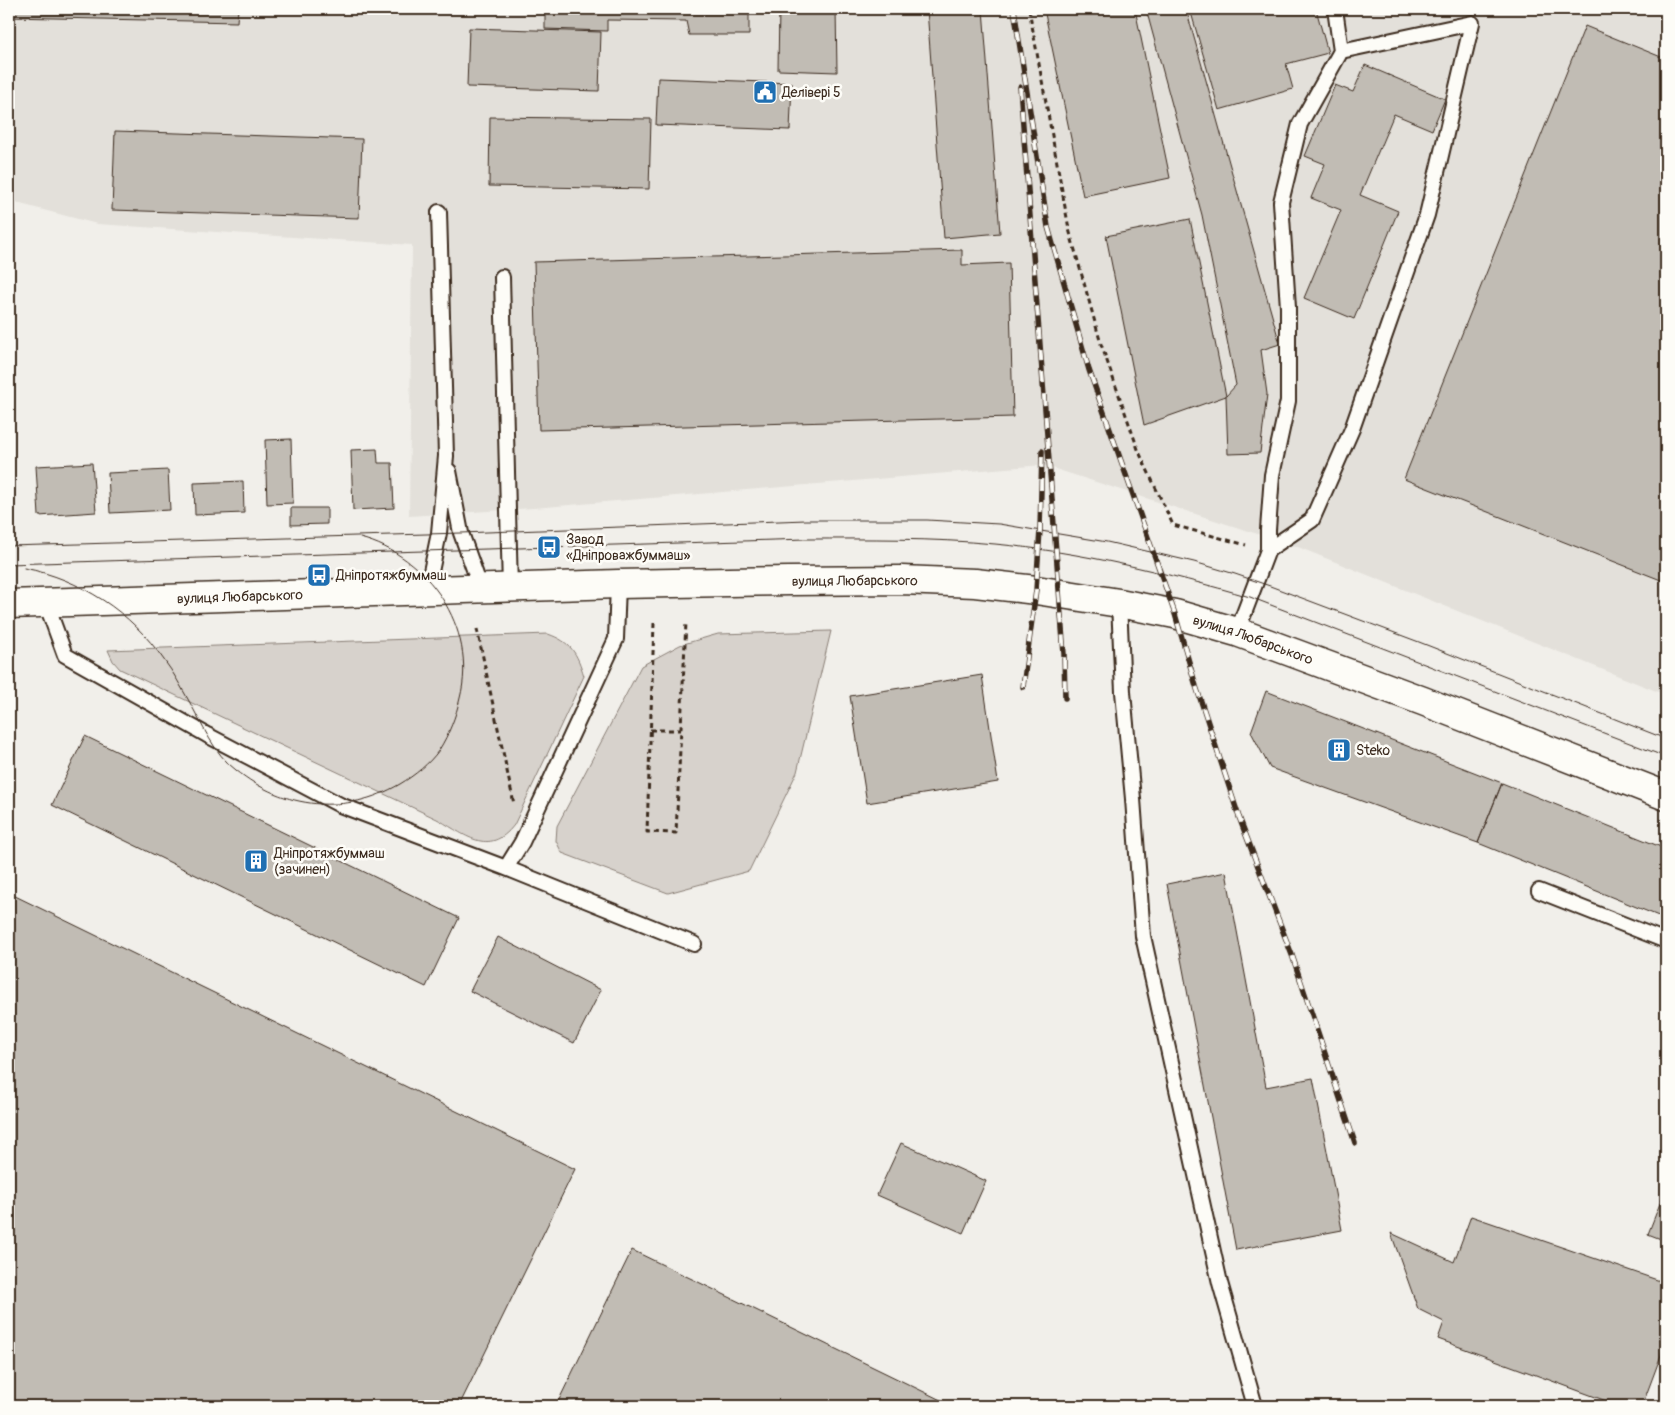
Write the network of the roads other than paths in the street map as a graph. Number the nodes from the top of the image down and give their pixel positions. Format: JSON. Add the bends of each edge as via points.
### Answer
{"nodes":[{"id":1,"x":1335,"y":9,"type":"edge"},
{"id":2,"x":1341,"y":51,"type":"junction"},
{"id":3,"x":440,"y":212,"type":"dead end"},
{"id":4,"x":502,"y":278,"type":"dead end"},
{"id":5,"x":446,"y":456,"type":"junction"},
{"id":6,"x":1268,"y":550,"type":"junction"},
{"id":7,"x":618,"y":584,"type":"junction"},
{"id":8,"x":510,"y":588,"type":"junction"},
{"id":9,"x":428,"y":590,"type":"junction"},
{"id":10,"x":481,"y":590,"type":"junction"},
{"id":11,"x":46,"y":603,"type":"junction"},
{"id":12,"x":1119,"y":603,"type":"junction"},
{"id":13,"x":9,"y":604,"type":"edge"},
{"id":14,"x":1237,"y":632,"type":"junction"},
{"id":15,"x":1666,"y":796,"type":"edge"},
{"id":16,"x":506,"y":868,"type":"junction"},
{"id":17,"x":1539,"y":890,"type":"dead end"},
{"id":18,"x":1666,"y":940,"type":"edge"},
{"id":19,"x":694,"y":944,"type":"dead end"},
{"id":20,"x":1255,"y":1406,"type":"edge"}],
"edges":[{"from":1,"to":2,"type":"lane"},
{"from":2,"to":6,"type":"lane","via":[[1300,124],[1281,202],[1288,307],[1288,401],[1272,475]]},
{"from":2,"to":6,"type":"lane","via":[[1472,23],[1427,215],[1352,428],[1312,520]]},
{"from":3,"to":5,"type":"lane"},
{"from":4,"to":8,"type":"lane"},
{"from":5,"to":9,"type":"lane","via":[[439,533]]},
{"from":5,"to":10,"type":"lane","via":[[461,533]]},
{"from":6,"to":14,"type":"lane"},
{"from":7,"to":8,"type":"main road","name":"вулиця Любарського"},
{"from":7,"to":12,"type":"main road","name":"вулиця Любарського","via":[[902,580],[975,583]]},
{"from":7,"to":16,"type":"lane","via":[[616,639],[522,842]]},
{"from":8,"to":10,"type":"main road","name":"вулиця Любарського"},
{"from":9,"to":10,"type":"main road","name":"вулиця Любарського"},
{"from":9,"to":11,"type":"main road","name":"вулиця Любарського"},
{"from":11,"to":13,"type":"main road","name":"вулиця Любарського"},
{"from":11,"to":16,"type":"lane","via":[[65,656],[340,805]]},
{"from":12,"to":14,"type":"main road","name":"вулиця Любарського","via":[[1175,614]]},
{"from":12,"to":20,"type":"lane","via":[[1143,936],[1220,1283]]},
{"from":14,"to":15,"type":"main road","name":"вулиця Любарського"},
{"from":16,"to":19,"type":"lane"},
{"from":17,"to":18,"type":"lane"}]}
